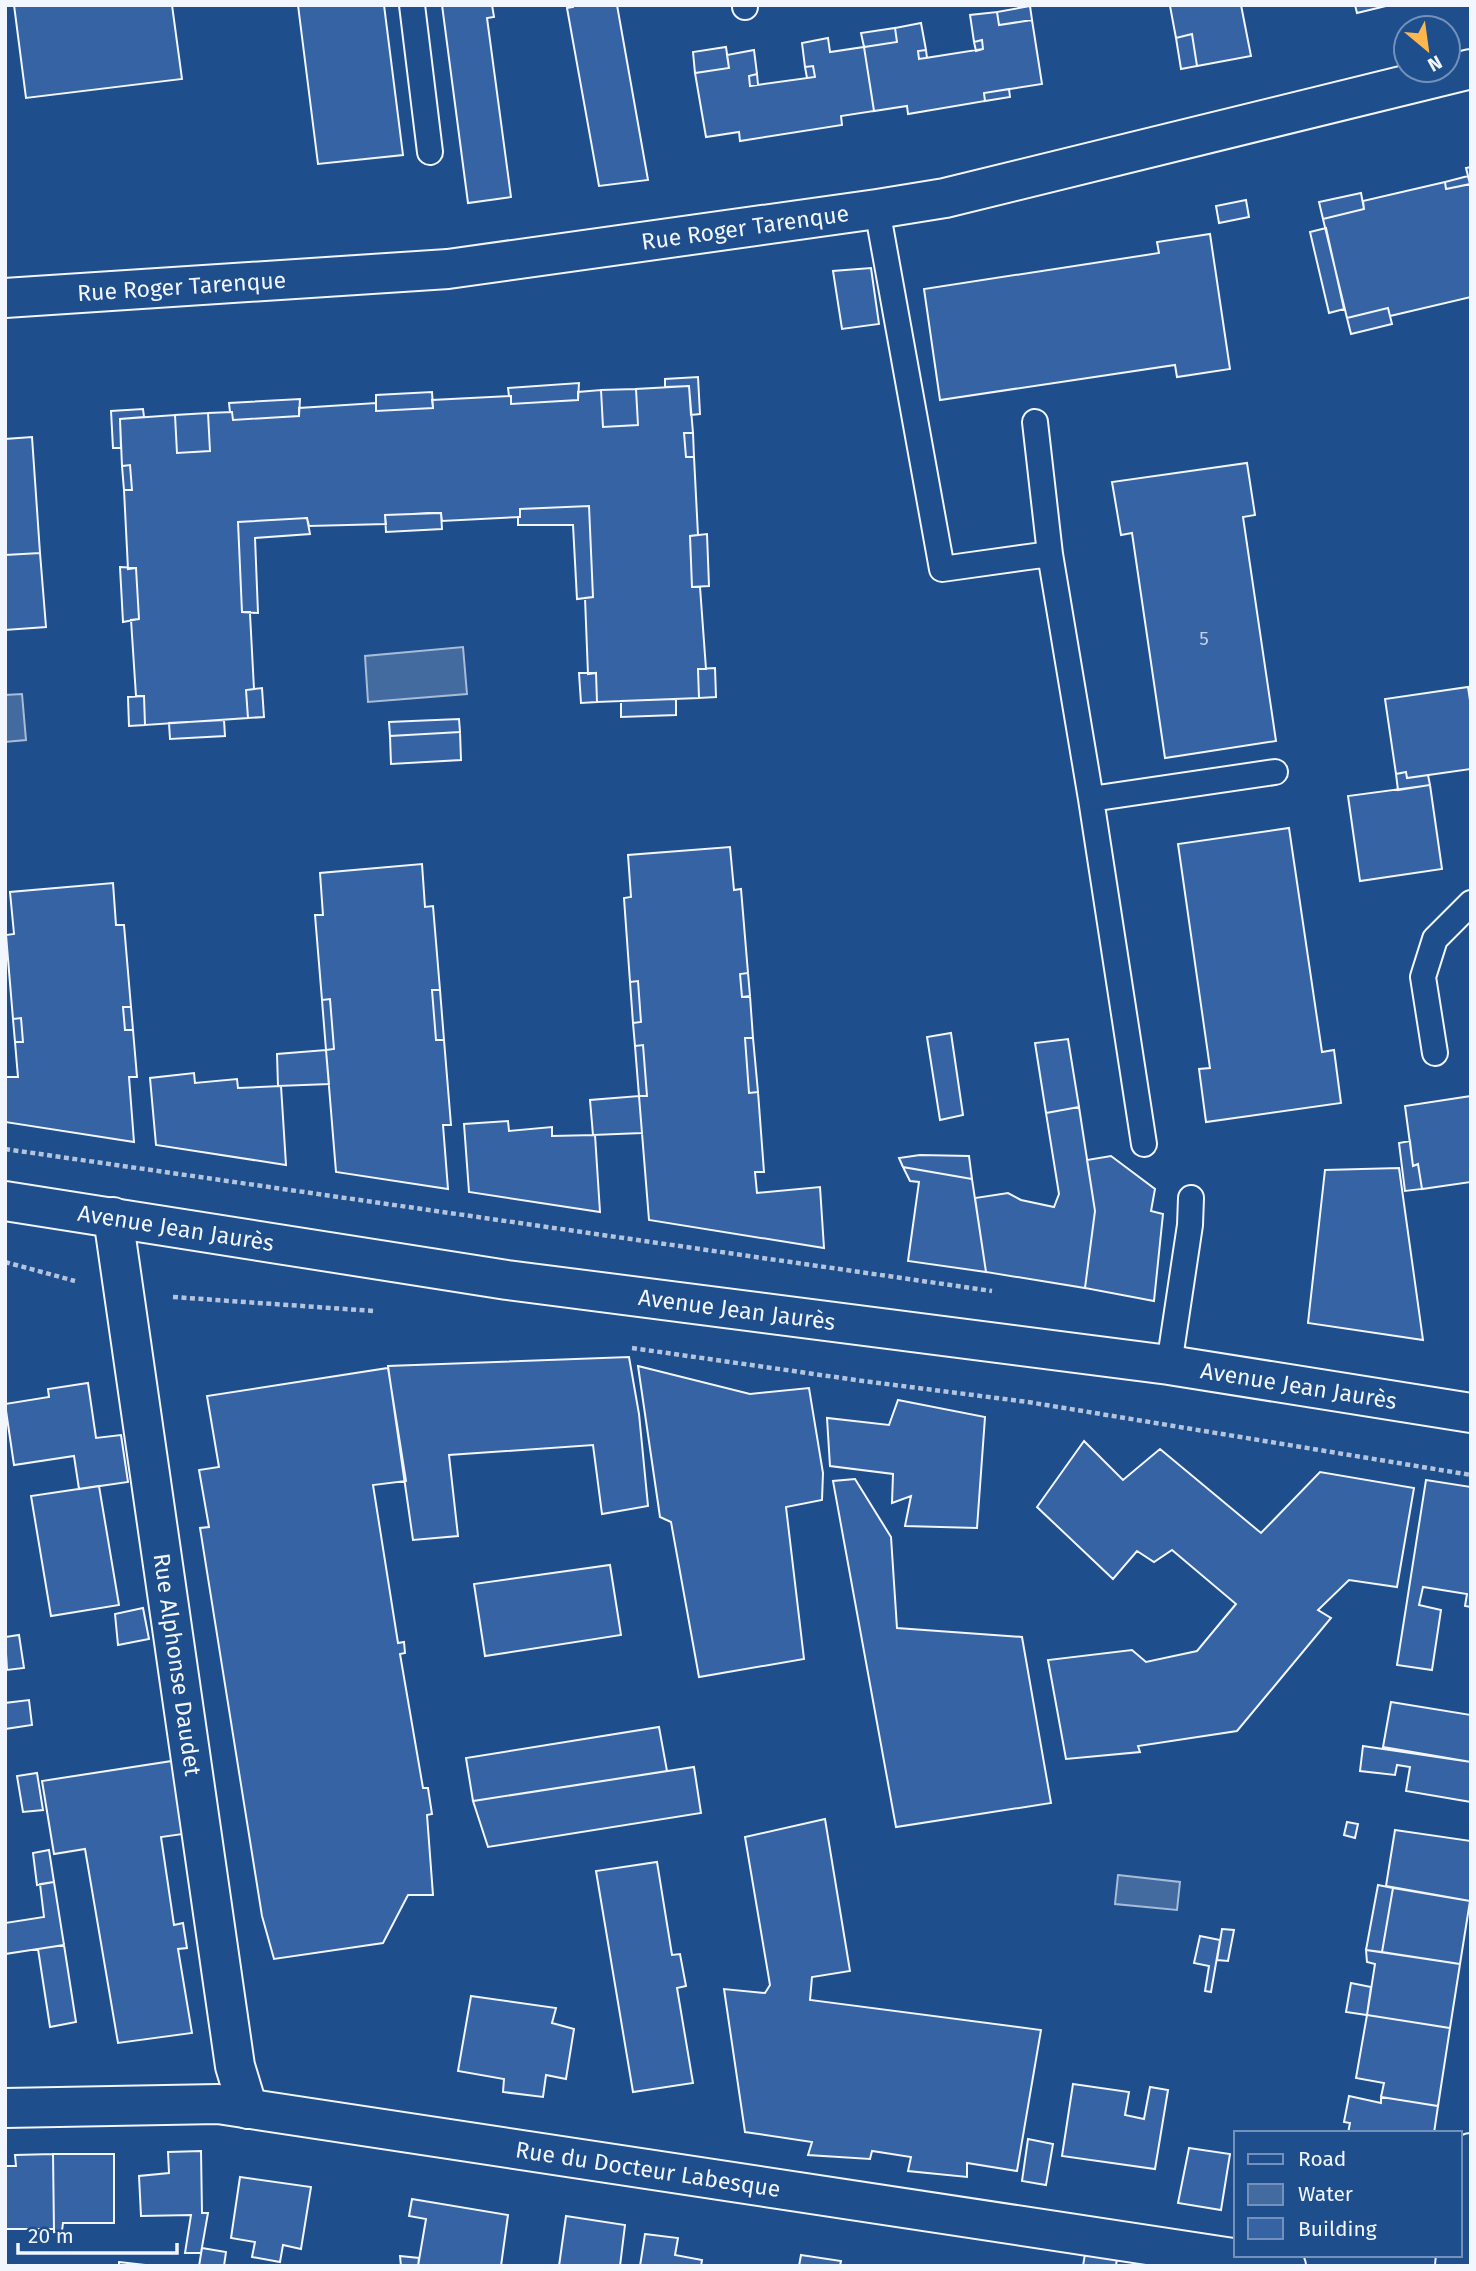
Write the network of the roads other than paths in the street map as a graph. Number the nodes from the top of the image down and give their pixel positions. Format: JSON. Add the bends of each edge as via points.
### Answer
{"nodes":[{"id":1,"x":412,"y":5,"type":"edge"},
{"id":2,"x":1471,"y":69,"type":"edge"},
{"id":3,"x":430,"y":152,"type":"dead end"},
{"id":4,"x":877,"y":209,"type":"junction"},
{"id":5,"x":5,"y":298,"type":"edge"},
{"id":6,"x":1035,"y":422,"type":"dead end"},
{"id":7,"x":1050,"y":554,"type":"junction"},
{"id":8,"x":1275,"y":772,"type":"dead end"},
{"id":9,"x":1091,"y":799,"type":"junction"},
{"id":10,"x":1471,"y":903,"type":"edge"},
{"id":11,"x":1435,"y":1053,"type":"dead end"},
{"id":12,"x":1144,"y":1144,"type":"dead end"},
{"id":13,"x":1191,"y":1198,"type":"dead end"},
{"id":14,"x":5,"y":1200,"type":"edge"},
{"id":15,"x":113,"y":1217,"type":"junction"},
{"id":16,"x":1169,"y":1365,"type":"junction"},
{"id":17,"x":1471,"y":1413,"type":"edge"},
{"id":18,"x":5,"y":2108,"type":"edge"},
{"id":19,"x":248,"y":2109,"type":"junction"},
{"id":20,"x":1471,"y":2153,"type":"edge"},
{"id":21,"x":1462,"y":2212,"type":"edge"},
{"id":22,"x":1286,"y":2266,"type":"edge"}],
"edges":[{"from":1,"to":3,"type":"lane"},
{"from":2,"to":4,"type":"street","name":"Rue Roger Tarenque","via":[[945,198]]},
{"from":4,"to":5,"type":"street","name":"Rue Roger Tarenque","via":[[448,269]]},
{"from":4,"to":7,"type":"lane","via":[[942,569]]},
{"from":6,"to":7,"type":"lane"},
{"from":7,"to":9,"type":"lane"},
{"from":8,"to":9,"type":"lane"},
{"from":9,"to":12,"type":"lane"},
{"from":10,"to":11,"type":"lane","via":[[1435,939],[1423,977]]},
{"from":13,"to":16,"type":"lane"},
{"from":14,"to":15,"type":"street","name":"Avenue Jean Jaurès"},
{"from":15,"to":16,"type":"street","name":"Avenue Jean Jaurès","via":[[507,1279]]},
{"from":15,"to":19,"type":"street","name":"Rue Alphonse Daudet","via":[[233,2052]]},
{"from":16,"to":17,"type":"street","name":"Avenue Jean Jaurès"},
{"from":18,"to":19,"type":"street","name":"Rue du Docteur Labesque","via":[[218,2104]]},
{"from":19,"to":22,"type":"street","name":"Rue du Docteur Labesque"},
{"from":20,"to":21,"type":"street"}]}
